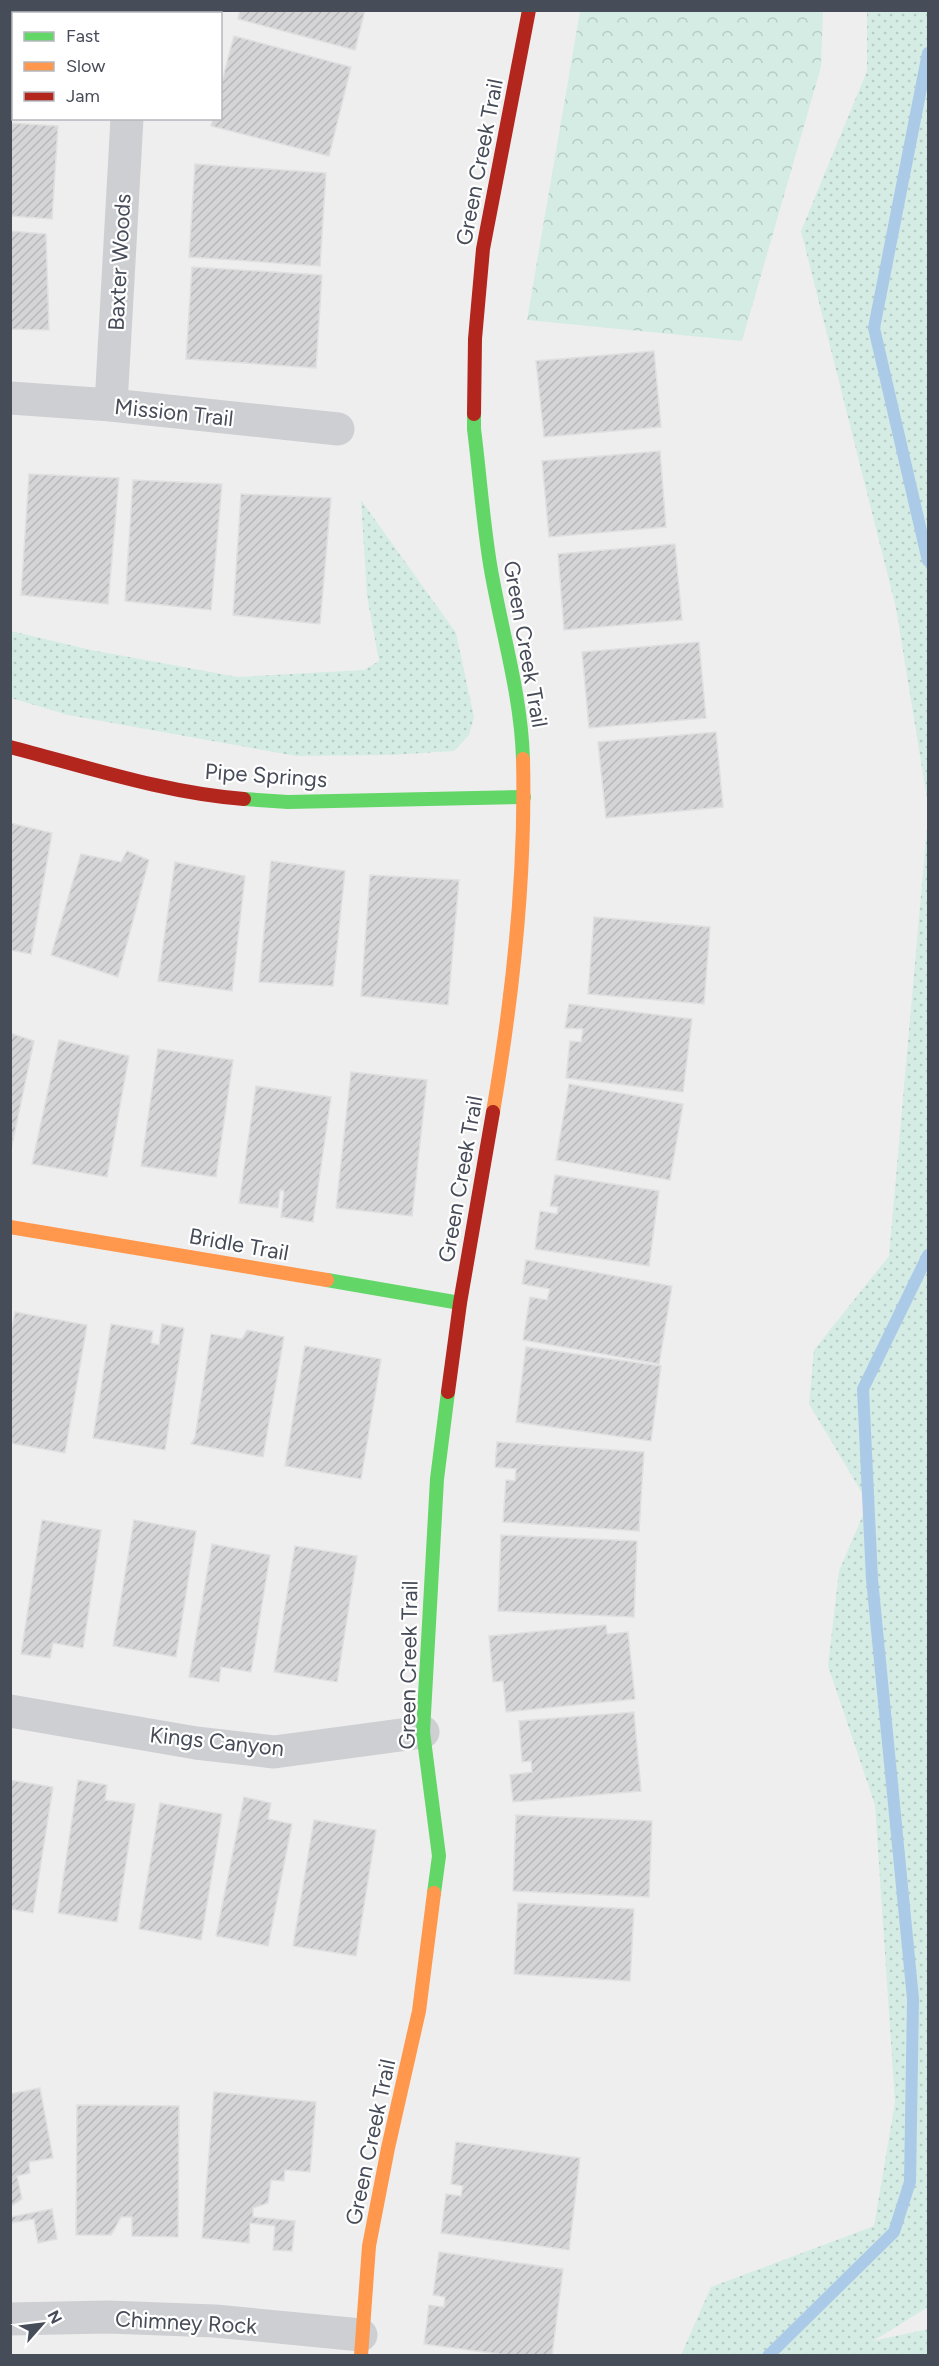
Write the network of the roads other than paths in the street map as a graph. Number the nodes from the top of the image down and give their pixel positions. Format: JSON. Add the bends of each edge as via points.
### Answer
{"nodes":[{"id":1,"x":529,"y":10,"type":"edge"},
{"id":2,"x":127,"y":120,"type":"edge"},
{"id":3,"x":10,"y":398,"type":"edge"},
{"id":4,"x":111,"y":405,"type":"junction"},
{"id":5,"x":338,"y":429,"type":"dead end"},
{"id":6,"x":10,"y":747,"type":"edge"},
{"id":7,"x":524,"y":797,"type":"junction"},
{"id":8,"x":10,"y":1227,"type":"edge"},
{"id":9,"x":460,"y":1303,"type":"junction"},
{"id":10,"x":10,"y":1711,"type":"edge"},
{"id":11,"x":423,"y":1732,"type":"junction"},
{"id":12,"x":10,"y":2319,"type":"edge"},
{"id":13,"x":361,"y":2345,"type":"edge"}],
"edges":[{"from":1,"to":7,"type":"street","name":"Green Creek Trail","via":[[483,249],[474,429],[490,569],[517,690]]},
{"from":2,"to":4,"type":"street","name":"Baxter Woods"},
{"from":3,"to":4,"type":"street","name":"Mission Trail"},
{"from":4,"to":5,"type":"street","name":"Mission Trail"},
{"from":6,"to":7,"type":"street","name":"Pipe Springs","via":[[147,783],[222,797],[288,802]]},
{"from":7,"to":9,"type":"street","name":"Green Creek Trail","via":[[520,913],[506,1036]]},
{"from":8,"to":9,"type":"street","name":"Bridle Trail"},
{"from":9,"to":11,"type":"street","name":"Green Creek Trail","via":[[436,1479]]},
{"from":10,"to":11,"type":"street","name":"Kings Canyon","via":[[196,1743],[274,1752]]},
{"from":11,"to":13,"type":"street","name":"Green Creek Trail","via":[[439,1856],[419,2011],[371,2235]]},
{"from":12,"to":13,"type":"street","name":"Chimney Rock","via":[[108,2317],[203,2321]]}]}
